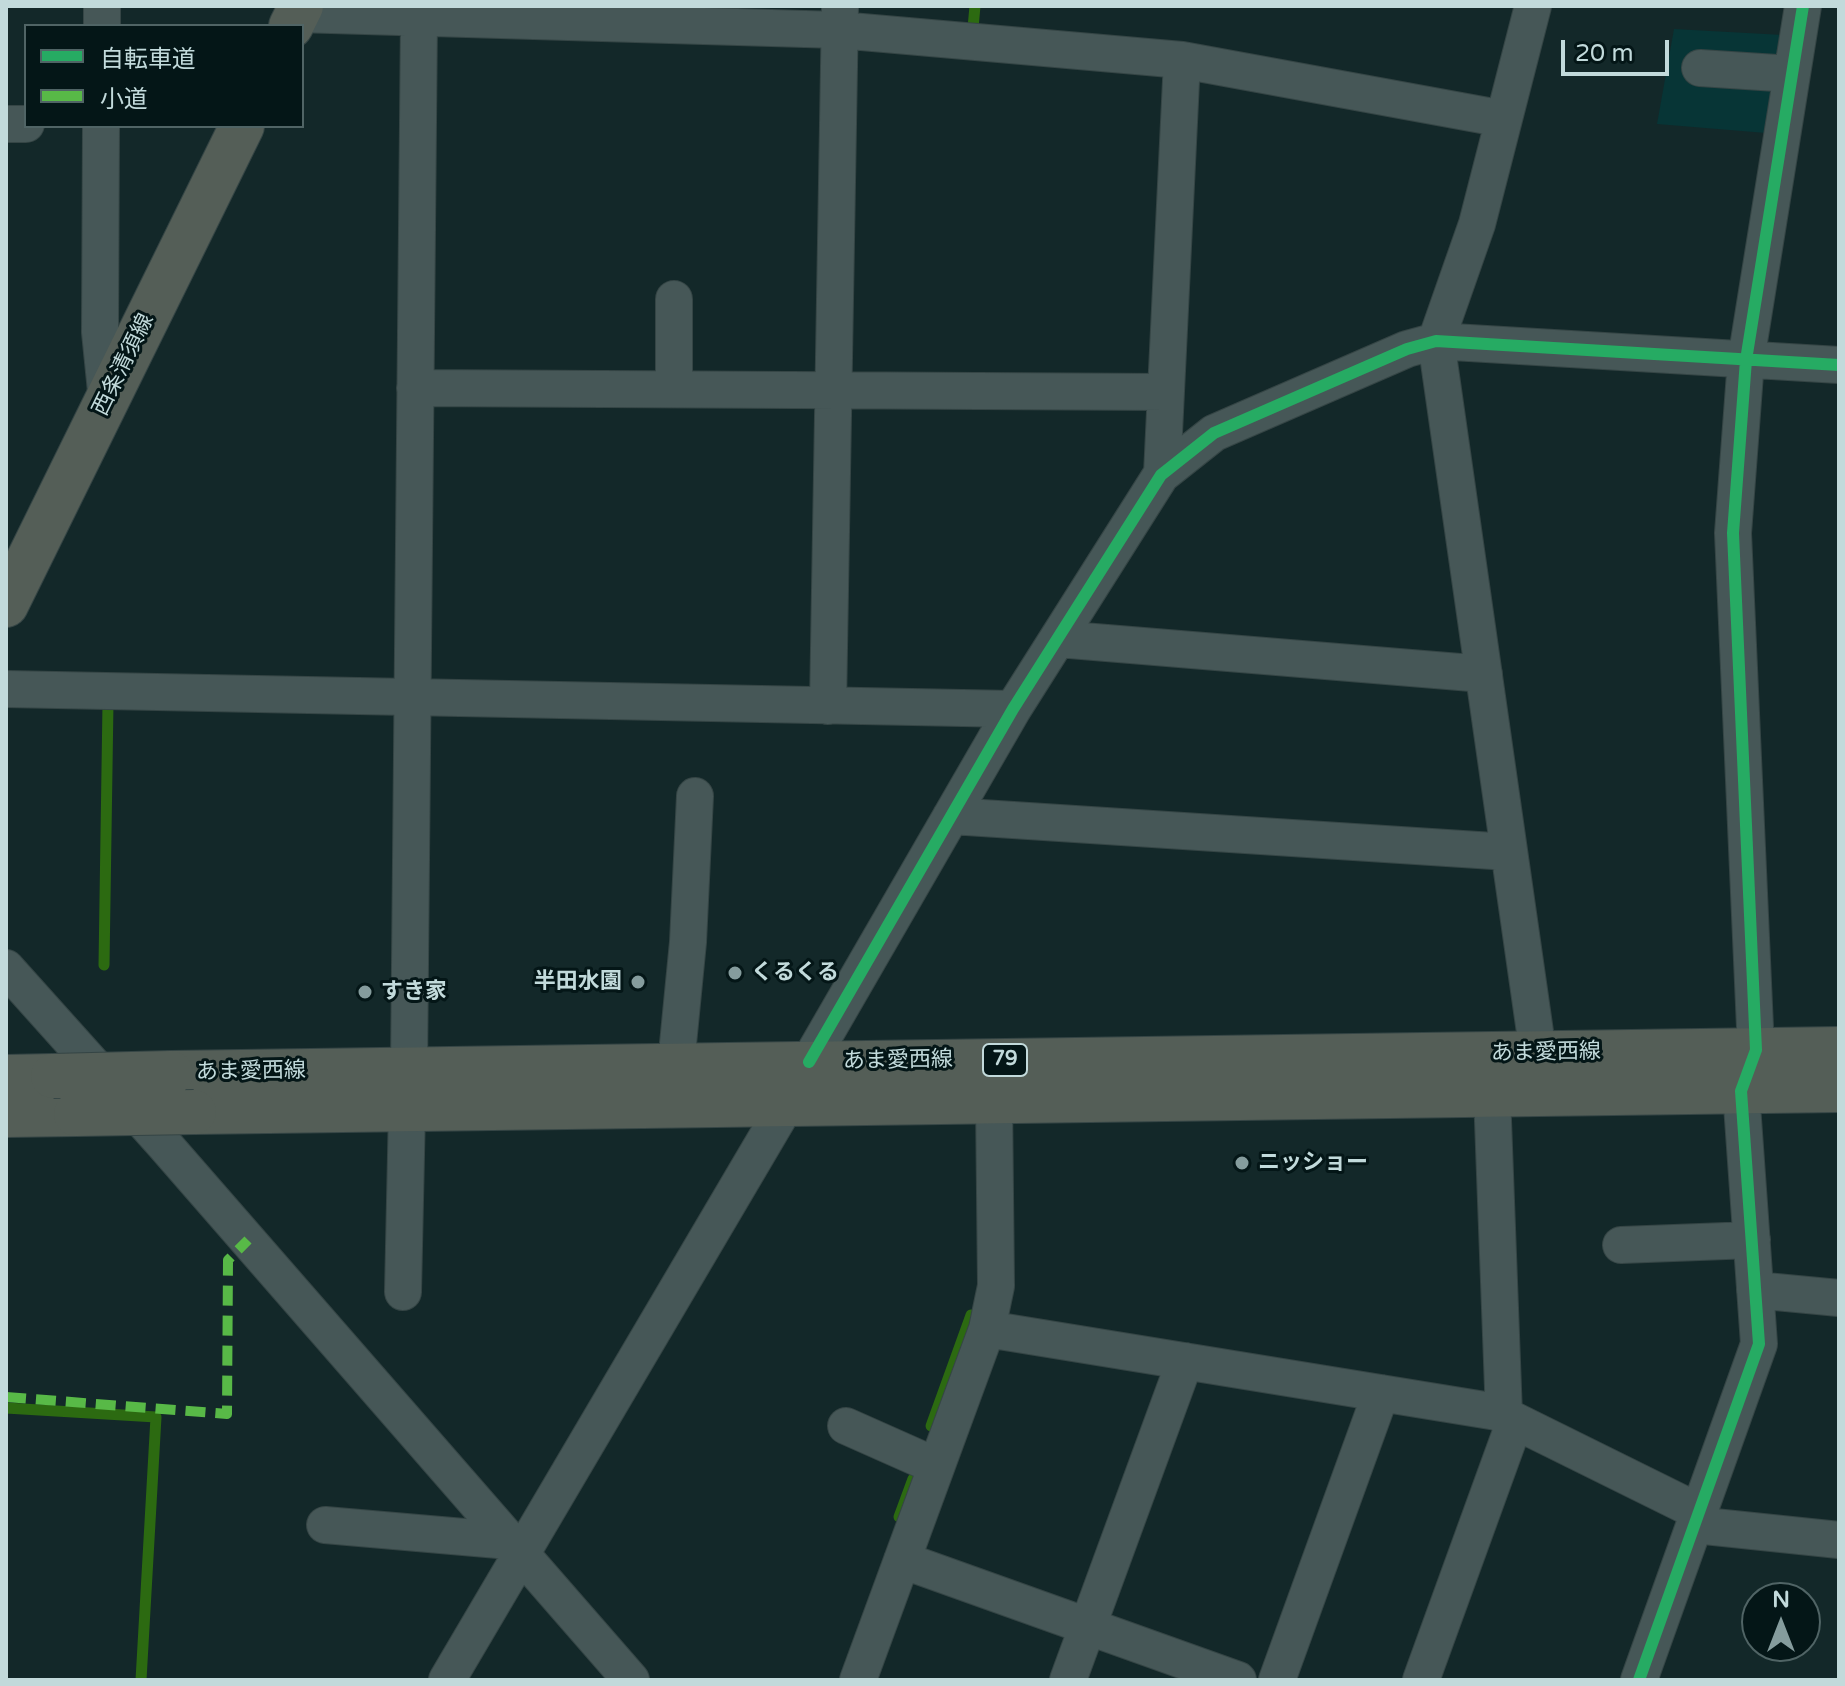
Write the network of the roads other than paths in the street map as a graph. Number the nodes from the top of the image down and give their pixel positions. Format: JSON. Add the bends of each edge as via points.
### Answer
{"nodes":[{"id":1,"x":1533,"y":6,"type":"edge"},
{"id":2,"x":1803,"y":6,"type":"edge"},
{"id":3,"x":297,"y":15,"type":"edge"},
{"id":4,"x":419,"y":17,"type":"junction"},
{"id":5,"x":840,"y":18,"type":"edge"},
{"id":6,"x":1182,"y":60,"type":"junction"},
{"id":7,"x":1700,"y":68,"type":"dead end"},
{"id":8,"x":1792,"y":74,"type":"junction"},
{"id":9,"x":1504,"y":119,"type":"junction"},
{"id":10,"x":101,"y":128,"type":"edge"},
{"id":11,"x":241,"y":128,"type":"edge"},
{"id":12,"x":674,"y":299,"type":"dead end"},
{"id":13,"x":1436,"y":341,"type":"junction"},
{"id":14,"x":1746,"y":360,"type":"junction"},
{"id":15,"x":1839,"y":365,"type":"edge"},
{"id":16,"x":415,"y":388,"type":"junction"},
{"id":17,"x":674,"y":389,"type":"junction"},
{"id":18,"x":833,"y":390,"type":"junction"},
{"id":19,"x":1166,"y":392,"type":"junction"},
{"id":20,"x":107,"y":401,"type":"junction"},
{"id":21,"x":1162,"y":474,"type":"junction"},
{"id":22,"x":6,"y":605,"type":"edge"},
{"id":23,"x":1058,"y":639,"type":"junction"},
{"id":24,"x":1484,"y":674,"type":"junction"},
{"id":25,"x":6,"y":689,"type":"edge"},
{"id":26,"x":411,"y":695,"type":"junction"},
{"id":27,"x":828,"y":706,"type":"junction"},
{"id":28,"x":1013,"y":709,"type":"junction"},
{"id":29,"x":695,"y":796,"type":"dead end"},
{"id":30,"x":951,"y":816,"type":"junction"},
{"id":31,"x":1509,"y":852,"type":"junction"},
{"id":32,"x":6,"y":968,"type":"edge"},
{"id":33,"x":1839,"y":1049,"type":"edge"},
{"id":34,"x":1756,"y":1050,"type":"junction"},
{"id":35,"x":1538,"y":1053,"type":"junction"},
{"id":36,"x":809,"y":1062,"type":"junction"},
{"id":37,"x":676,"y":1064,"type":"junction"},
{"id":38,"x":6,"y":1077,"type":"edge"},
{"id":39,"x":408,"y":1089,"type":"junction"},
{"id":40,"x":1839,"y":1090,"type":"edge"},
{"id":41,"x":1741,"y":1091,"type":"junction"},
{"id":42,"x":1492,"y":1094,"type":"junction"},
{"id":43,"x":994,"y":1101,"type":"junction"},
{"id":44,"x":787,"y":1103,"type":"junction"},
{"id":45,"x":6,"y":1115,"type":"edge"},
{"id":46,"x":1752,"y":1240,"type":"junction"},
{"id":47,"x":1621,"y":1245,"type":"dead end"},
{"id":48,"x":1755,"y":1290,"type":"junction"},
{"id":49,"x":403,"y":1292,"type":"dead end"},
{"id":50,"x":1839,"y":1298,"type":"edge"},
{"id":51,"x":987,"y":1329,"type":"junction"},
{"id":52,"x":1185,"y":1361,"type":"junction"},
{"id":53,"x":1381,"y":1393,"type":"junction"},
{"id":54,"x":1510,"y":1418,"type":"junction"},
{"id":55,"x":846,"y":1426,"type":"dead end"},
{"id":56,"x":936,"y":1466,"type":"junction"},
{"id":57,"x":1697,"y":1518,"type":"junction"},
{"id":58,"x":325,"y":1525,"type":"dead end"},
{"id":59,"x":1839,"y":1540,"type":"edge"},
{"id":60,"x":516,"y":1548,"type":"junction"},
{"id":61,"x":902,"y":1560,"type":"junction"},
{"id":62,"x":1088,"y":1627,"type":"junction"},
{"id":63,"x":447,"y":1680,"type":"edge"},
{"id":64,"x":631,"y":1680,"type":"edge"},
{"id":65,"x":858,"y":1680,"type":"edge"},
{"id":66,"x":1068,"y":1680,"type":"edge"},
{"id":67,"x":1238,"y":1680,"type":"edge"},
{"id":68,"x":1277,"y":1680,"type":"edge"},
{"id":69,"x":1421,"y":1680,"type":"edge"},
{"id":70,"x":1639,"y":1680,"type":"edge"}],
"edges":[{"from":1,"to":9,"type":"street"},
{"from":2,"to":8,"type":"street"},
{"from":3,"to":4,"type":"street"},
{"from":4,"to":5,"type":"street"},
{"from":4,"to":16,"type":"street"},
{"from":5,"to":6,"type":"street"},
{"from":5,"to":18,"type":"street"},
{"from":6,"to":9,"type":"street"},
{"from":6,"to":19,"type":"street"},
{"from":7,"to":8,"type":"street"},
{"from":8,"to":14,"type":"street"},
{"from":9,"to":13,"type":"street","via":[[1477,224]]},
{"from":10,"to":20,"type":"street","via":[[100,332]]},
{"from":11,"to":20,"type":"main road","name":"西条清須線"},
{"from":12,"to":17,"type":"street"},
{"from":13,"to":14,"type":"street"},
{"from":13,"to":21,"type":"street","via":[[1214,433]]},
{"from":13,"to":24,"type":"street"},
{"from":14,"to":15,"type":"street"},
{"from":14,"to":34,"type":"street","via":[[1733,533]]},
{"from":16,"to":17,"type":"street"},
{"from":16,"to":26,"type":"street"},
{"from":17,"to":18,"type":"street"},
{"from":18,"to":19,"type":"street"},
{"from":18,"to":27,"type":"street"},
{"from":19,"to":21,"type":"street"},
{"from":20,"to":22,"type":"main road","name":"西条清須線"},
{"from":21,"to":23,"type":"street"},
{"from":23,"to":24,"type":"street"},
{"from":23,"to":28,"type":"street"},
{"from":24,"to":31,"type":"street"},
{"from":25,"to":26,"type":"street"},
{"from":26,"to":27,"type":"street"},
{"from":26,"to":39,"type":"street"},
{"from":27,"to":28,"type":"street"},
{"from":28,"to":30,"type":"street"},
{"from":29,"to":37,"type":"street"},
{"from":30,"to":31,"type":"street"},
{"from":30,"to":36,"type":"street"},
{"from":31,"to":35,"type":"street"},
{"from":32,"to":60,"type":"street"},
{"from":33,"to":34,"type":"main road","name":"あま愛西線","number":"79"},
{"from":34,"to":35,"type":"main road","name":"あま愛西線","number":"79"},
{"from":34,"to":41,"type":"street"},
{"from":35,"to":36,"type":"main road","name":"あま愛西線","number":"79"},
{"from":36,"to":37,"type":"main road","name":"あま愛西線","number":"79"},
{"from":37,"to":39,"type":"main road","name":"あま愛西線","number":"79"},
{"from":38,"to":39,"type":"main road","name":"あま愛西線","number":"79","bridge":true,"via":[[171,1073]]},
{"from":39,"to":44,"type":"main road","name":"あま愛西線","number":"79"},
{"from":39,"to":45,"type":"main road","name":"あま愛西線","number":"79","bridge":true,"via":[[194,1112]]},
{"from":39,"to":49,"type":"street"},
{"from":40,"to":41,"type":"main road","name":"あま愛西線","number":"79"},
{"from":41,"to":42,"type":"main road","name":"あま愛西線","number":"79"},
{"from":41,"to":46,"type":"street"},
{"from":42,"to":43,"type":"main road","name":"あま愛西線","number":"79"},
{"from":42,"to":54,"type":"street"},
{"from":43,"to":44,"type":"main road","name":"あま愛西線","number":"79"},
{"from":43,"to":51,"type":"street","via":[[996,1286]]},
{"from":44,"to":60,"type":"street"},
{"from":46,"to":47,"type":"street"},
{"from":46,"to":48,"type":"street"},
{"from":48,"to":50,"type":"street"},
{"from":48,"to":57,"type":"street","via":[[1759,1344]]},
{"from":51,"to":52,"type":"street"},
{"from":51,"to":56,"type":"street"},
{"from":52,"to":53,"type":"street"},
{"from":52,"to":62,"type":"street"},
{"from":53,"to":54,"type":"street"},
{"from":53,"to":68,"type":"street"},
{"from":54,"to":57,"type":"street"},
{"from":54,"to":69,"type":"street"},
{"from":55,"to":56,"type":"street"},
{"from":56,"to":61,"type":"street"},
{"from":57,"to":59,"type":"street"},
{"from":57,"to":70,"type":"street"},
{"from":58,"to":60,"type":"street"},
{"from":60,"to":63,"type":"street"},
{"from":60,"to":64,"type":"street"},
{"from":61,"to":62,"type":"street"},
{"from":61,"to":65,"type":"street"},
{"from":62,"to":66,"type":"street"},
{"from":62,"to":67,"type":"street"}]}
